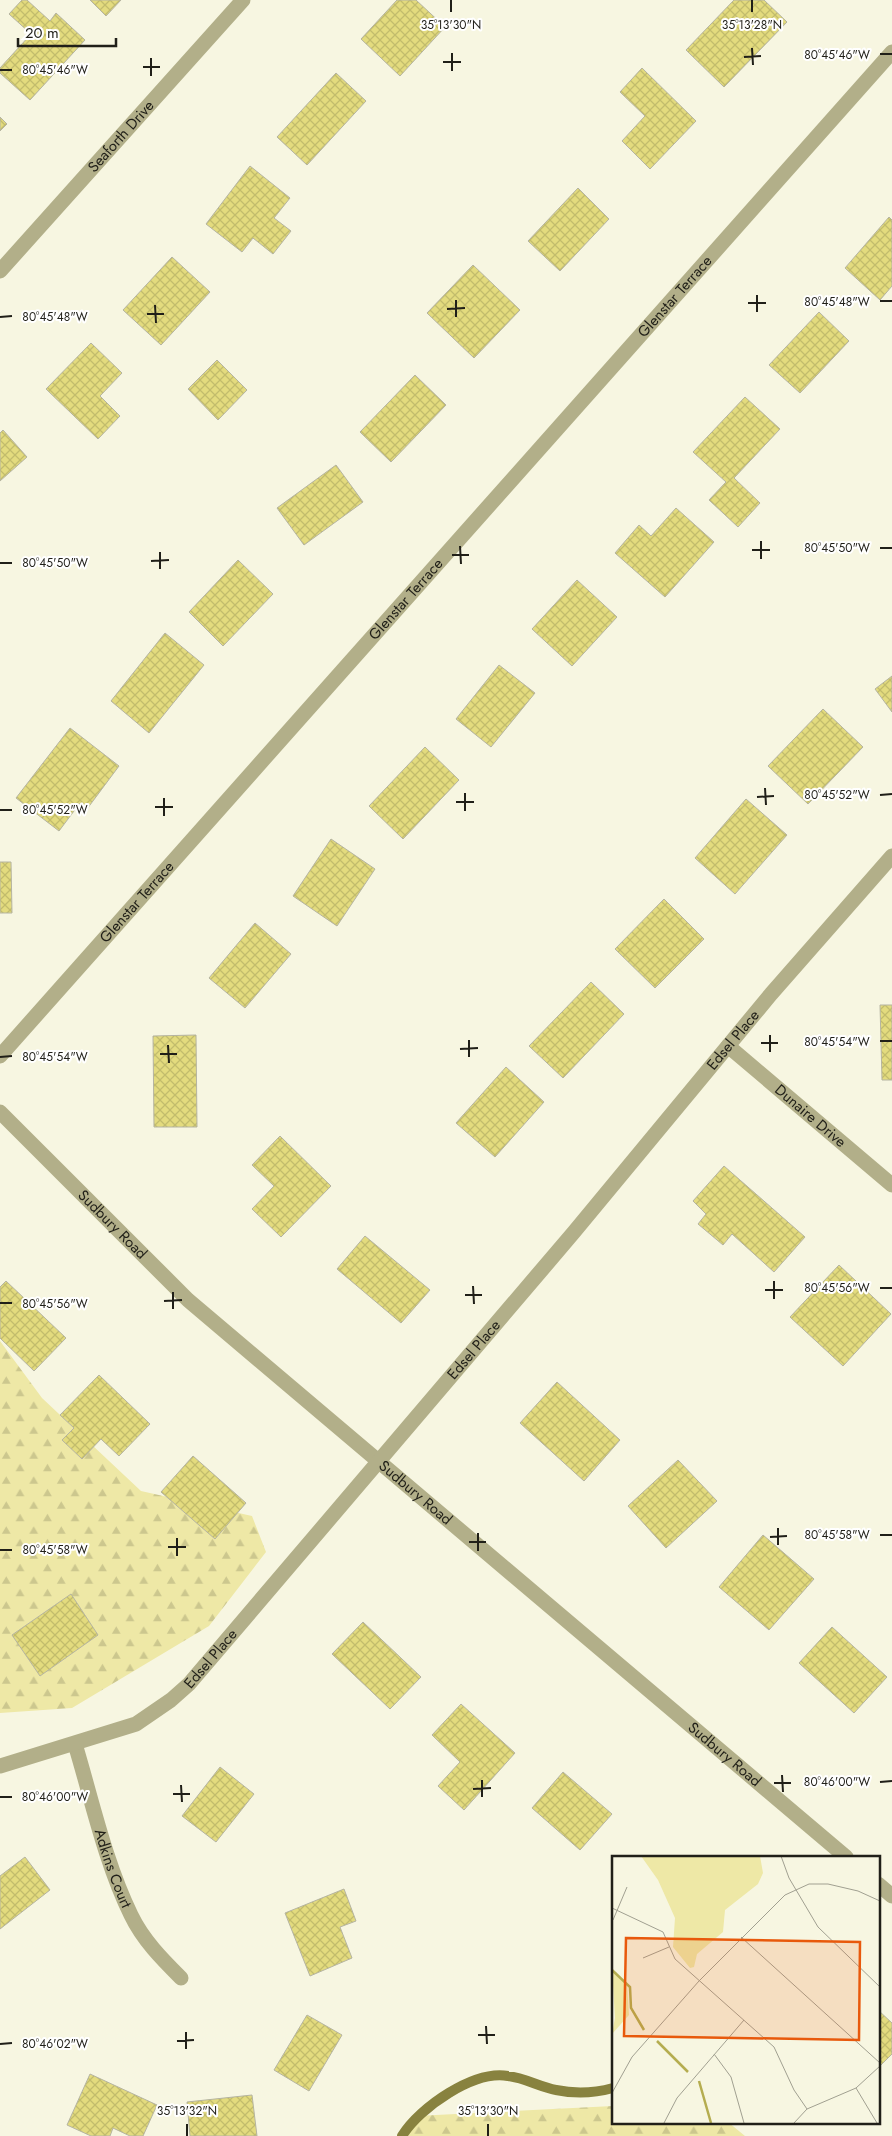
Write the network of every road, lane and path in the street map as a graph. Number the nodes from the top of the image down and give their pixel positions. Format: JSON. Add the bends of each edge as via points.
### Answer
{"nodes":[{"id":1,"x":243,"y":0,"type":"edge"},
{"id":2,"x":892,"y":52,"type":"edge"},
{"id":3,"x":0,"y":271,"type":"edge"},
{"id":4,"x":892,"y":856,"type":"edge"},
{"id":5,"x":728,"y":1046,"type":"junction"},
{"id":6,"x":0,"y":1056,"type":"edge"},
{"id":7,"x":0,"y":1112,"type":"edge"},
{"id":8,"x":892,"y":1185,"type":"edge"},
{"id":9,"x":378,"y":1463,"type":"junction"},
{"id":10,"x":75,"y":1744,"type":"junction"},
{"id":11,"x":0,"y":1766,"type":"edge"},
{"id":12,"x":845,"y":1856,"type":"edge"},
{"id":13,"x":880,"y":1886,"type":"edge"},
{"id":14,"x":892,"y":1896,"type":"edge"},
{"id":15,"x":181,"y":1978,"type":"dead end"}],
"edges":[{"from":1,"to":3,"type":"street","name":"Seaforth Drive"},
{"from":2,"to":6,"type":"street","name":"Glenstar Terrace"},
{"from":4,"to":5,"type":"street","name":"Edsel Place"},
{"from":5,"to":8,"type":"street","name":"Dunaire Drive"},
{"from":5,"to":9,"type":"street","name":"Edsel Place"},
{"from":7,"to":9,"type":"street","name":"Sudbury Road","via":[[188,1300]]},
{"from":9,"to":10,"type":"street","name":"Edsel Place","via":[[172,1700],[136,1724]]},
{"from":9,"to":12,"type":"street","name":"Sudbury Road"},
{"from":10,"to":11,"type":"street","name":"Edsel Place"},
{"from":10,"to":15,"type":"street","name":"Adkins Court","via":[[111,1863],[131,1916],[150,1945]]},
{"from":13,"to":14,"type":"street"}]}
